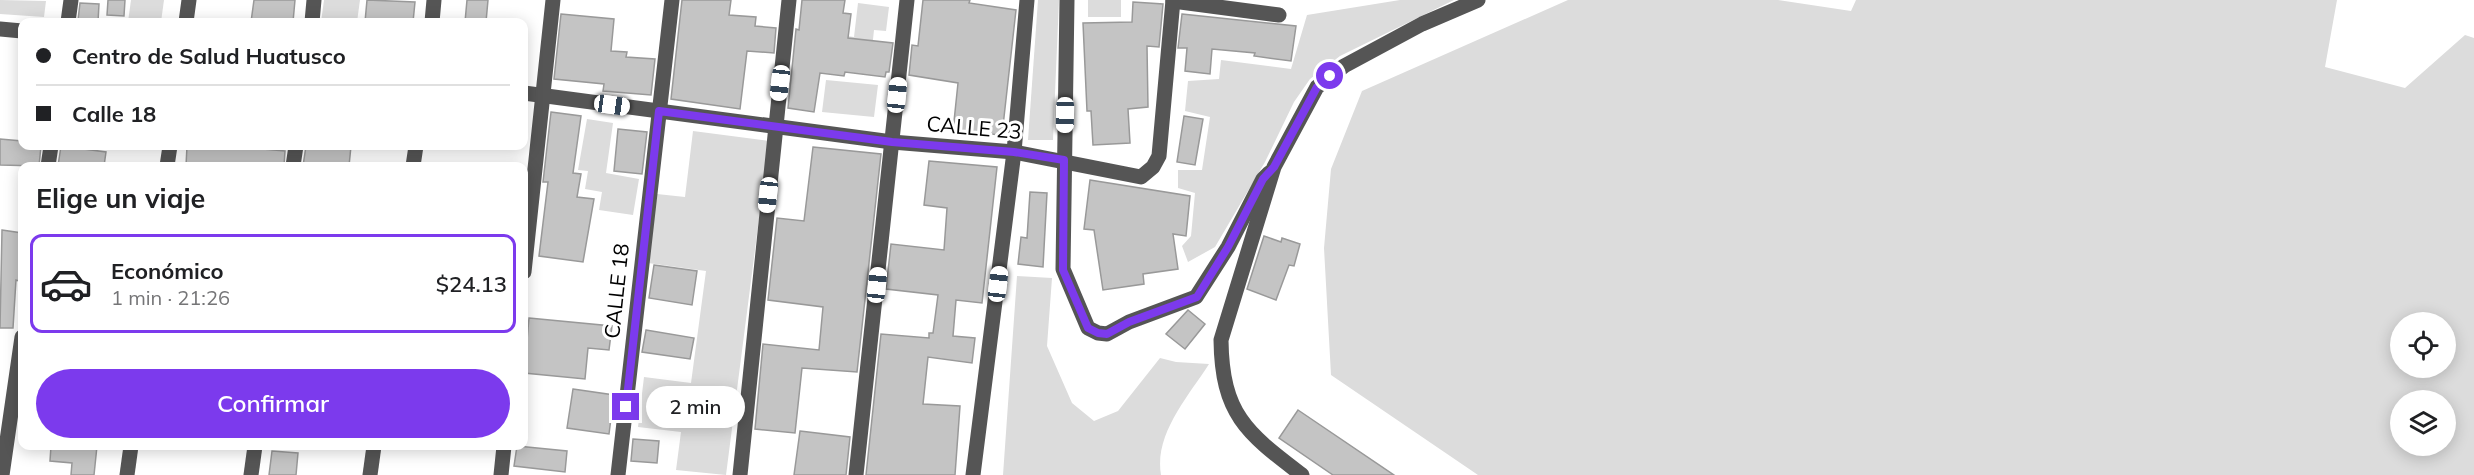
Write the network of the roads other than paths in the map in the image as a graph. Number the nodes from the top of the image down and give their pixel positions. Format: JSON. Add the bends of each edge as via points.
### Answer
{"nodes":[{"id":1,"x":71,"y":0,"type":"edge"},
{"id":2,"x":189,"y":0,"type":"edge"},
{"id":3,"x":314,"y":0,"type":"edge"},
{"id":4,"x":434,"y":0,"type":"edge"},
{"id":5,"x":553,"y":0,"type":"edge"},
{"id":6,"x":672,"y":0,"type":"edge"},
{"id":7,"x":789,"y":0,"type":"edge"},
{"id":8,"x":907,"y":0,"type":"edge"},
{"id":9,"x":1028,"y":0,"type":"edge"},
{"id":10,"x":1067,"y":0,"type":"edge"},
{"id":11,"x":1478,"y":0,"type":"edge"},
{"id":12,"x":1173,"y":1,"type":"edge"},
{"id":13,"x":1280,"y":15,"type":"dead end"},
{"id":14,"x":69,"y":18,"type":"edge"},
{"id":15,"x":187,"y":18,"type":"edge"},
{"id":16,"x":312,"y":18,"type":"edge"},
{"id":17,"x":432,"y":18,"type":"edge"},
{"id":18,"x":0,"y":29,"type":"edge"},
{"id":19,"x":18,"y":31,"type":"edge"},
{"id":20,"x":528,"y":93,"type":"edge"},
{"id":21,"x":543,"y":95,"type":"junction"},
{"id":22,"x":659,"y":111,"type":"junction"},
{"id":23,"x":775,"y":125,"type":"junction"},
{"id":24,"x":892,"y":142,"type":"junction"},
{"id":25,"x":1014,"y":152,"type":"junction"},
{"id":26,"x":1064,"y":160,"type":"junction"},
{"id":27,"x":1274,"y":167,"type":"junction"},
{"id":28,"x":528,"y":235,"type":"edge"},
{"id":29,"x":18,"y":366,"type":"edge"},
{"id":30,"x":130,"y":450,"type":"edge"},
{"id":31,"x":254,"y":450,"type":"edge"},
{"id":32,"x":373,"y":450,"type":"edge"},
{"id":33,"x":504,"y":450,"type":"edge"},
{"id":34,"x":3,"y":475,"type":"edge"},
{"id":35,"x":127,"y":475,"type":"edge"},
{"id":36,"x":251,"y":475,"type":"edge"},
{"id":37,"x":370,"y":475,"type":"edge"},
{"id":38,"x":501,"y":475,"type":"edge"},
{"id":39,"x":618,"y":475,"type":"edge"},
{"id":40,"x":740,"y":475,"type":"edge"},
{"id":41,"x":856,"y":475,"type":"edge"},
{"id":42,"x":973,"y":475,"type":"edge"},
{"id":43,"x":1302,"y":475,"type":"edge"}],
"edges":[{"from":1,"to":14,"type":"street"},
{"from":2,"to":15,"type":"street"},
{"from":3,"to":16,"type":"street"},
{"from":4,"to":17,"type":"street"},
{"from":5,"to":21,"type":"street"},
{"from":6,"to":22,"type":"street","name":"CALLE 18"},
{"from":7,"to":23,"type":"street"},
{"from":8,"to":24,"type":"street"},
{"from":9,"to":25,"type":"street"},
{"from":10,"to":26,"type":"street"},
{"from":11,"to":27,"type":"street","via":[[1422,24],[1344,66],[1317,87]]},
{"from":12,"to":13,"type":"street"},
{"from":12,"to":26,"type":"street","name":"CALLE 23","via":[[1159,156],[1153,167],[1141,177]]},
{"from":18,"to":19,"type":"street"},
{"from":20,"to":21,"type":"street","name":"CALLE 23"},
{"from":21,"to":22,"type":"street","name":"CALLE 23"},
{"from":21,"to":28,"type":"street"},
{"from":22,"to":23,"type":"street","name":"CALLE 23"},
{"from":22,"to":39,"type":"street","name":"CALLE 18"},
{"from":23,"to":24,"type":"street","name":"CALLE 23"},
{"from":23,"to":40,"type":"street"},
{"from":24,"to":25,"type":"street","name":"CALLE 23"},
{"from":24,"to":41,"type":"street"},
{"from":25,"to":26,"type":"street","name":"CALLE 23"},
{"from":25,"to":42,"type":"street"},
{"from":26,"to":27,"type":"street","via":[[1063,270],[1088,328],[1107,334],[1197,297],[1263,179]]},
{"from":27,"to":43,"type":"street","via":[[1221,340],[1221,362],[1229,400],[1240,421],[1255,439]]},
{"from":29,"to":34,"type":"street"},
{"from":30,"to":35,"type":"street"},
{"from":31,"to":36,"type":"street"},
{"from":32,"to":37,"type":"street"},
{"from":33,"to":38,"type":"street"}]}
